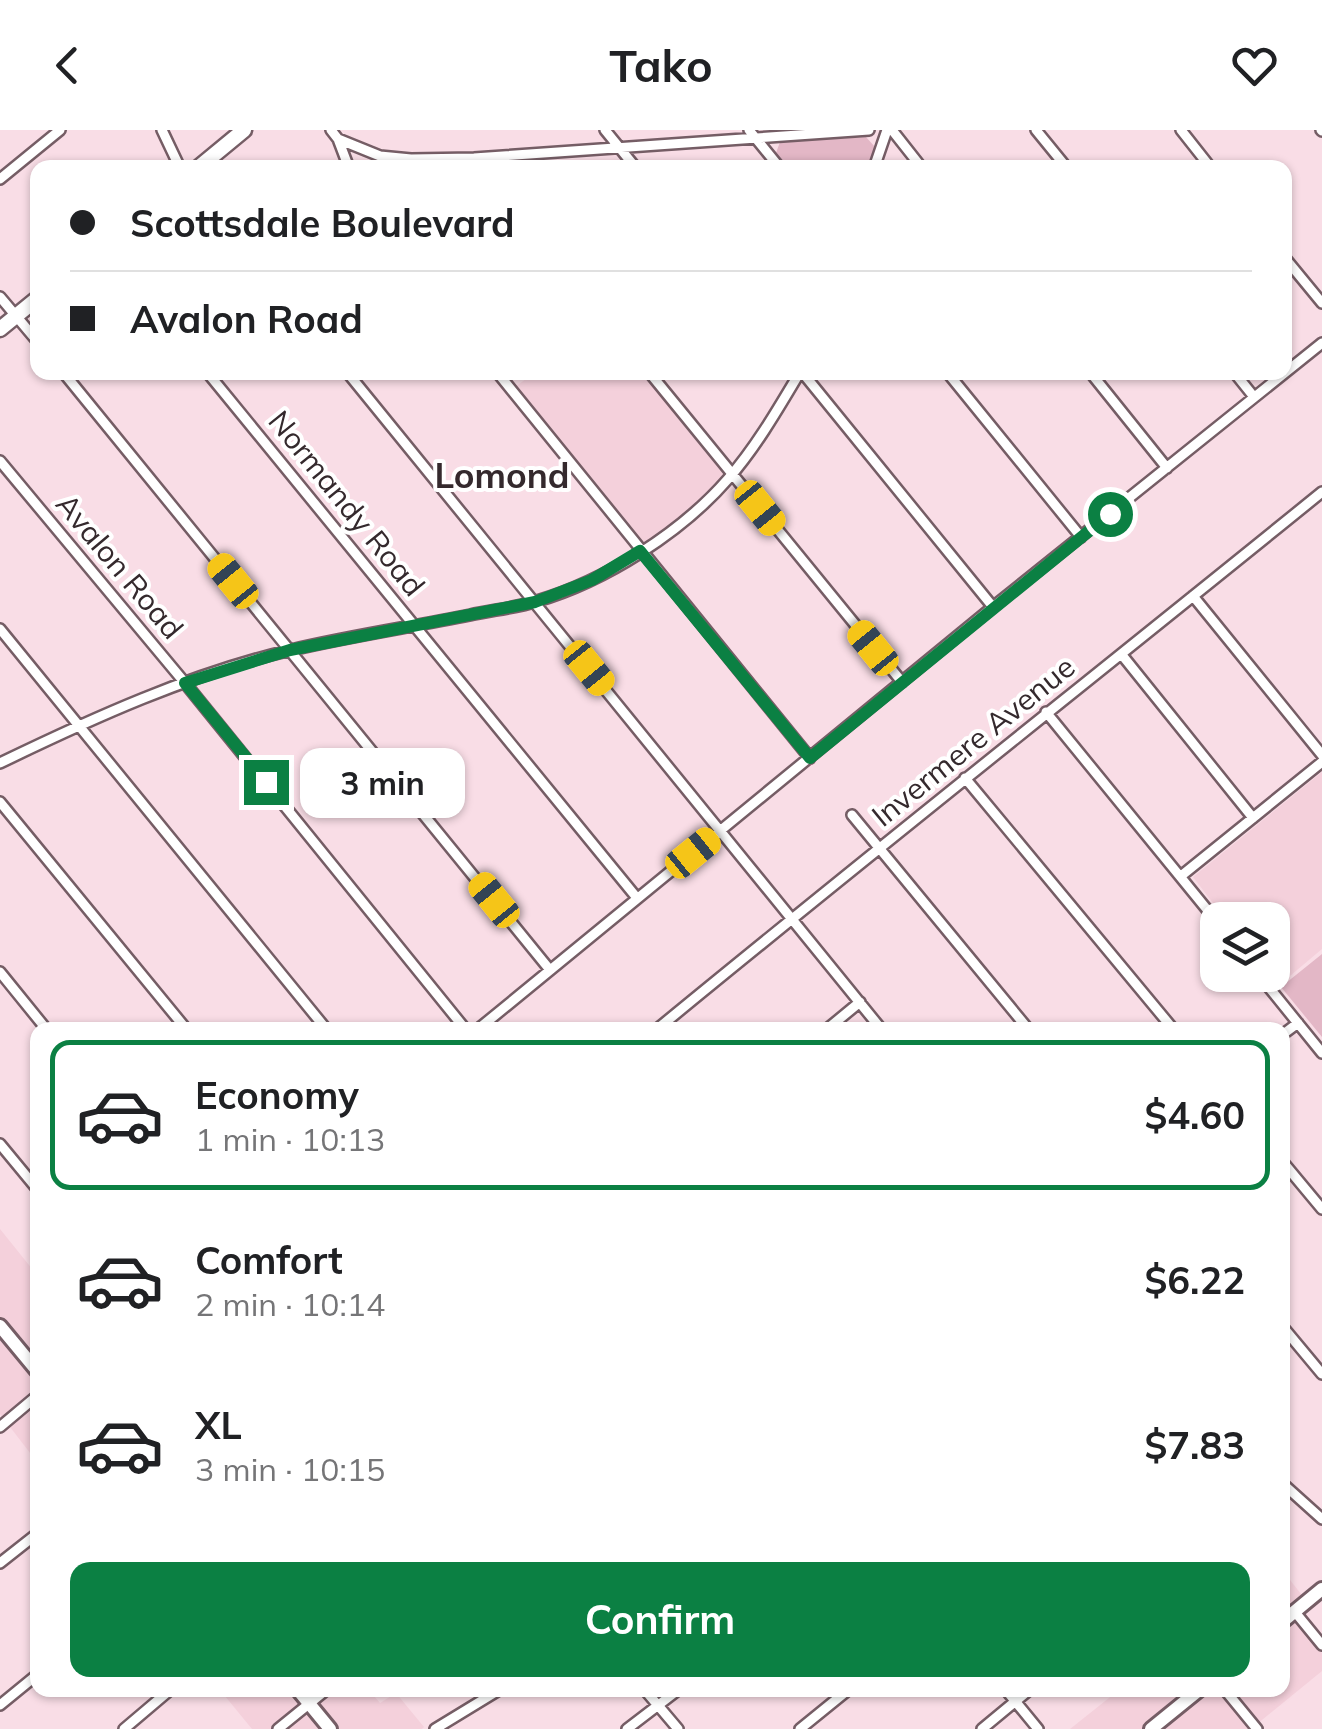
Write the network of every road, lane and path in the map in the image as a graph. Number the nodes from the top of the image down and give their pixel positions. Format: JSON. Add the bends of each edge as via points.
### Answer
{"nodes":[{"id":1,"x":60,"y":130,"type":"edge"},
{"id":2,"x":162,"y":130,"type":"edge"},
{"id":3,"x":244,"y":130,"type":"edge"},
{"id":4,"x":331,"y":130,"type":"edge"},
{"id":5,"x":605,"y":130,"type":"edge"},
{"id":6,"x":869,"y":130,"type":"edge"},
{"id":7,"x":889,"y":130,"type":"edge"},
{"id":8,"x":1036,"y":130,"type":"edge"},
{"id":9,"x":1181,"y":130,"type":"edge"},
{"id":10,"x":752,"y":134,"type":"edge"},
{"id":11,"x":338,"y":139,"type":"junction"},
{"id":12,"x":620,"y":148,"type":"junction"},
{"id":13,"x":474,"y":158,"type":"joint"},
{"id":14,"x":176,"y":160,"type":"edge"},
{"id":15,"x":208,"y":160,"type":"edge"},
{"id":16,"x":347,"y":160,"type":"edge"},
{"id":17,"x":630,"y":160,"type":"edge"},
{"id":18,"x":773,"y":160,"type":"edge"},
{"id":19,"x":877,"y":160,"type":"edge"},
{"id":20,"x":915,"y":160,"type":"edge"},
{"id":21,"x":1060,"y":160,"type":"edge"},
{"id":22,"x":1205,"y":160,"type":"edge"},
{"id":23,"x":0,"y":178,"type":"edge"},
{"id":24,"x":1292,"y":267,"type":"edge"},
{"id":25,"x":0,"y":296,"type":"edge"},
{"id":26,"x":1322,"y":303,"type":"edge"},
{"id":27,"x":30,"y":305,"type":"edge"},
{"id":28,"x":16,"y":316,"type":"junction"},
{"id":29,"x":0,"y":329,"type":"edge"},
{"id":30,"x":30,"y":333,"type":"edge"},
{"id":31,"x":1322,"y":343,"type":"edge"},
{"id":32,"x":1292,"y":367,"type":"edge"},
{"id":33,"x":69,"y":380,"type":"edge"},
{"id":34,"x":214,"y":380,"type":"edge"},
{"id":35,"x":354,"y":380,"type":"edge"},
{"id":36,"x":503,"y":380,"type":"edge"},
{"id":37,"x":656,"y":380,"type":"edge"},
{"id":38,"x":796,"y":380,"type":"edge"},
{"id":39,"x":808,"y":380,"type":"edge"},
{"id":40,"x":953,"y":380,"type":"edge"},
{"id":41,"x":1096,"y":380,"type":"edge"},
{"id":42,"x":1240,"y":380,"type":"edge"},
{"id":43,"x":1275,"y":380,"type":"edge"},
{"id":44,"x":1254,"y":397,"type":"junction"},
{"id":45,"x":0,"y":461,"type":"edge"},
{"id":46,"x":1168,"y":468,"type":"junction"},
{"id":47,"x":732,"y":474,"type":"junction"},
{"id":48,"x":1322,"y":492,"type":"edge"},
{"id":49,"x":1081,"y":537,"type":"junction"},
{"id":50,"x":640,"y":551,"type":"junction"},
{"id":51,"x":1193,"y":596,"type":"junction"},
{"id":52,"x":535,"y":602,"type":"junction"},
{"id":53,"x":994,"y":607,"type":"junction"},
{"id":54,"x":415,"y":626,"type":"junction"},
{"id":55,"x":0,"y":629,"type":"edge"},
{"id":56,"x":290,"y":650,"type":"junction"},
{"id":57,"x":1122,"y":655,"type":"junction"},
{"id":58,"x":902,"y":682,"type":"junction"},
{"id":59,"x":185,"y":683,"type":"junction"},
{"id":60,"x":1046,"y":712,"type":"junction"},
{"id":61,"x":78,"y":726,"type":"junction"},
{"id":62,"x":810,"y":758,"type":"junction"},
{"id":63,"x":1322,"y":759,"type":"edge"},
{"id":64,"x":0,"y":762,"type":"edge"},
{"id":65,"x":965,"y":778,"type":"junction"},
{"id":66,"x":0,"y":802,"type":"edge"},
{"id":67,"x":852,"y":815,"type":"dead end"},
{"id":68,"x":1253,"y":818,"type":"junction"},
{"id":69,"x":721,"y":831,"type":"junction"},
{"id":70,"x":880,"y":848,"type":"junction"},
{"id":71,"x":1180,"y":876,"type":"junction"},
{"id":72,"x":637,"y":898,"type":"junction"},
{"id":73,"x":1201,"y":902,"type":"edge"},
{"id":74,"x":793,"y":918,"type":"junction"},
{"id":75,"x":550,"y":970,"type":"junction"},
{"id":76,"x":0,"y":972,"type":"edge"},
{"id":77,"x":1273,"y":992,"type":"edge"},
{"id":78,"x":860,"y":1002,"type":"junction"},
{"id":79,"x":41,"y":1022,"type":"edge"},
{"id":80,"x":179,"y":1022,"type":"edge"},
{"id":81,"x":320,"y":1022,"type":"edge"},
{"id":82,"x":460,"y":1022,"type":"edge"},
{"id":83,"x":486,"y":1022,"type":"edge"},
{"id":84,"x":666,"y":1022,"type":"edge"},
{"id":85,"x":836,"y":1022,"type":"edge"},
{"id":86,"x":876,"y":1022,"type":"edge"},
{"id":87,"x":1022,"y":1022,"type":"edge"},
{"id":88,"x":1167,"y":1022,"type":"edge"},
{"id":89,"x":1298,"y":1023,"type":"junction"},
{"id":90,"x":1290,"y":1029,"type":"edge"},
{"id":91,"x":1322,"y":1053,"type":"edge"},
{"id":92,"x":0,"y":1144,"type":"edge"},
{"id":93,"x":1290,"y":1171,"type":"edge"},
{"id":94,"x":30,"y":1180,"type":"edge"},
{"id":95,"x":1322,"y":1209,"type":"edge"},
{"id":96,"x":0,"y":1326,"type":"edge"},
{"id":97,"x":1290,"y":1336,"type":"edge"},
{"id":98,"x":30,"y":1362,"type":"edge"},
{"id":99,"x":1322,"y":1374,"type":"edge"},
{"id":100,"x":30,"y":1402,"type":"edge"},
{"id":101,"x":0,"y":1427,"type":"edge"},
{"id":102,"x":1290,"y":1490,"type":"edge"},
{"id":103,"x":1322,"y":1519,"type":"edge"},
{"id":104,"x":30,"y":1540,"type":"edge"},
{"id":105,"x":0,"y":1564,"type":"edge"},
{"id":106,"x":1322,"y":1590,"type":"edge"},
{"id":107,"x":1295,"y":1612,"type":"junction"},
{"id":108,"x":1290,"y":1616,"type":"edge"},
{"id":109,"x":1322,"y":1644,"type":"edge"},
{"id":110,"x":30,"y":1681,"type":"edge"},
{"id":111,"x":162,"y":1697,"type":"edge"},
{"id":112,"x":304,"y":1697,"type":"edge"},
{"id":113,"x":317,"y":1697,"type":"edge"},
{"id":114,"x":487,"y":1697,"type":"edge"},
{"id":115,"x":651,"y":1697,"type":"edge"},
{"id":116,"x":669,"y":1697,"type":"edge"},
{"id":117,"x":839,"y":1697,"type":"edge"},
{"id":118,"x":1012,"y":1697,"type":"edge"},
{"id":119,"x":1021,"y":1697,"type":"edge"},
{"id":120,"x":1190,"y":1697,"type":"edge"},
{"id":121,"x":1230,"y":1697,"type":"edge"},
{"id":122,"x":1016,"y":1701,"type":"junction"},
{"id":123,"x":309,"y":1703,"type":"junction"},
{"id":124,"x":0,"y":1705,"type":"edge"},
{"id":125,"x":658,"y":1706,"type":"junction"},
{"id":126,"x":124,"y":1729,"type":"edge"},
{"id":127,"x":278,"y":1729,"type":"edge"},
{"id":128,"x":330,"y":1729,"type":"edge"},
{"id":129,"x":434,"y":1729,"type":"edge"},
{"id":130,"x":627,"y":1729,"type":"edge"},
{"id":131,"x":678,"y":1729,"type":"edge"},
{"id":132,"x":800,"y":1729,"type":"edge"},
{"id":133,"x":982,"y":1729,"type":"edge"},
{"id":134,"x":1038,"y":1729,"type":"edge"},
{"id":135,"x":1151,"y":1729,"type":"edge"},
{"id":136,"x":1257,"y":1729,"type":"edge"}],
"edges":[{"from":1,"to":23,"type":"street"},
{"from":2,"to":14,"type":"street"},
{"from":3,"to":15,"type":"main road"},
{"from":4,"to":11,"type":"street"},
{"from":5,"to":12,"type":"street"},
{"from":6,"to":10,"type":"street"},
{"from":7,"to":19,"type":"street"},
{"from":7,"to":20,"type":"street"},
{"from":8,"to":21,"type":"street"},
{"from":9,"to":22,"type":"street"},
{"from":10,"to":12,"type":"street"},
{"from":10,"to":18,"type":"street"},
{"from":11,"to":13,"type":"street","via":[[380,156]]},
{"from":11,"to":16,"type":"street"},
{"from":12,"to":13,"type":"street"},
{"from":12,"to":17,"type":"street"},
{"from":24,"to":26,"type":"street"},
{"from":25,"to":28,"type":"street"},
{"from":27,"to":28,"type":"main road"},
{"from":28,"to":29,"type":"main road"},
{"from":28,"to":30,"type":"street"},
{"from":31,"to":32,"type":"street"},
{"from":33,"to":56,"type":"street"},
{"from":34,"to":54,"type":"street","name":"Normandy Road"},
{"from":35,"to":52,"type":"street"},
{"from":36,"to":50,"type":"street"},
{"from":37,"to":47,"type":"street"},
{"from":38,"to":47,"type":"street"},
{"from":39,"to":53,"type":"street"},
{"from":40,"to":49,"type":"street"},
{"from":41,"to":46,"type":"street"},
{"from":42,"to":44,"type":"street"},
{"from":43,"to":44,"type":"street"},
{"from":44,"to":46,"type":"street"},
{"from":45,"to":59,"type":"street","name":"Avalon Road"},
{"from":46,"to":49,"type":"street"},
{"from":47,"to":50,"type":"street","via":[[687,519]]},
{"from":47,"to":58,"type":"street"},
{"from":48,"to":51,"type":"street","name":"Invermere Avenue"},
{"from":49,"to":53,"type":"street"},
{"from":50,"to":52,"type":"street","via":[[592,580]]},
{"from":50,"to":62,"type":"street"},
{"from":51,"to":57,"type":"street","name":"Invermere Avenue"},
{"from":51,"to":63,"type":"street"},
{"from":52,"to":54,"type":"street"},
{"from":52,"to":69,"type":"street"},
{"from":53,"to":58,"type":"street"},
{"from":54,"to":56,"type":"street"},
{"from":54,"to":72,"type":"street","name":"Normandy Road"},
{"from":55,"to":61,"type":"street"},
{"from":56,"to":59,"type":"street"},
{"from":56,"to":75,"type":"street"},
{"from":57,"to":60,"type":"street","name":"Invermere Avenue"},
{"from":57,"to":68,"type":"street"},
{"from":58,"to":62,"type":"street"},
{"from":59,"to":61,"type":"street"},
{"from":59,"to":82,"type":"street","name":"Avalon Road"},
{"from":60,"to":65,"type":"street","name":"Invermere Avenue"},
{"from":60,"to":71,"type":"street"},
{"from":61,"to":64,"type":"street"},
{"from":61,"to":81,"type":"street"},
{"from":62,"to":69,"type":"street"},
{"from":63,"to":68,"type":"street"},
{"from":65,"to":70,"type":"street","name":"Invermere Avenue"},
{"from":65,"to":88,"type":"street"},
{"from":66,"to":80,"type":"street"},
{"from":67,"to":70,"type":"street"},
{"from":68,"to":71,"type":"street"},
{"from":69,"to":72,"type":"street"},
{"from":69,"to":74,"type":"street"},
{"from":70,"to":74,"type":"street","name":"Invermere Avenue"},
{"from":70,"to":87,"type":"street"},
{"from":71,"to":73,"type":"street"},
{"from":72,"to":75,"type":"street"},
{"from":74,"to":78,"type":"street"},
{"from":74,"to":84,"type":"street","name":"Invermere Avenue"},
{"from":75,"to":83,"type":"street"},
{"from":76,"to":79,"type":"street"},
{"from":77,"to":89,"type":"street"},
{"from":78,"to":85,"type":"street"},
{"from":78,"to":86,"type":"street"},
{"from":89,"to":90,"type":"street"},
{"from":89,"to":91,"type":"street"},
{"from":92,"to":94,"type":"street"},
{"from":93,"to":95,"type":"street"},
{"from":96,"to":98,"type":"main road"},
{"from":97,"to":99,"type":"street"},
{"from":100,"to":101,"type":"street"},
{"from":102,"to":103,"type":"street"},
{"from":104,"to":105,"type":"street"},
{"from":106,"to":107,"type":"main road"},
{"from":107,"to":108,"type":"main road"},
{"from":107,"to":109,"type":"street"},
{"from":110,"to":124,"type":"street"},
{"from":111,"to":126,"type":"street"},
{"from":112,"to":123,"type":"main road"},
{"from":113,"to":123,"type":"street"},
{"from":114,"to":129,"type":"street"},
{"from":115,"to":125,"type":"street"},
{"from":116,"to":125,"type":"street"},
{"from":117,"to":132,"type":"street"},
{"from":118,"to":122,"type":"street"},
{"from":119,"to":122,"type":"street"},
{"from":120,"to":135,"type":"main road"},
{"from":121,"to":136,"type":"street"},
{"from":122,"to":133,"type":"street"},
{"from":122,"to":134,"type":"street"},
{"from":123,"to":127,"type":"street"},
{"from":123,"to":128,"type":"main road"},
{"from":125,"to":130,"type":"street"},
{"from":125,"to":131,"type":"street"}]}
